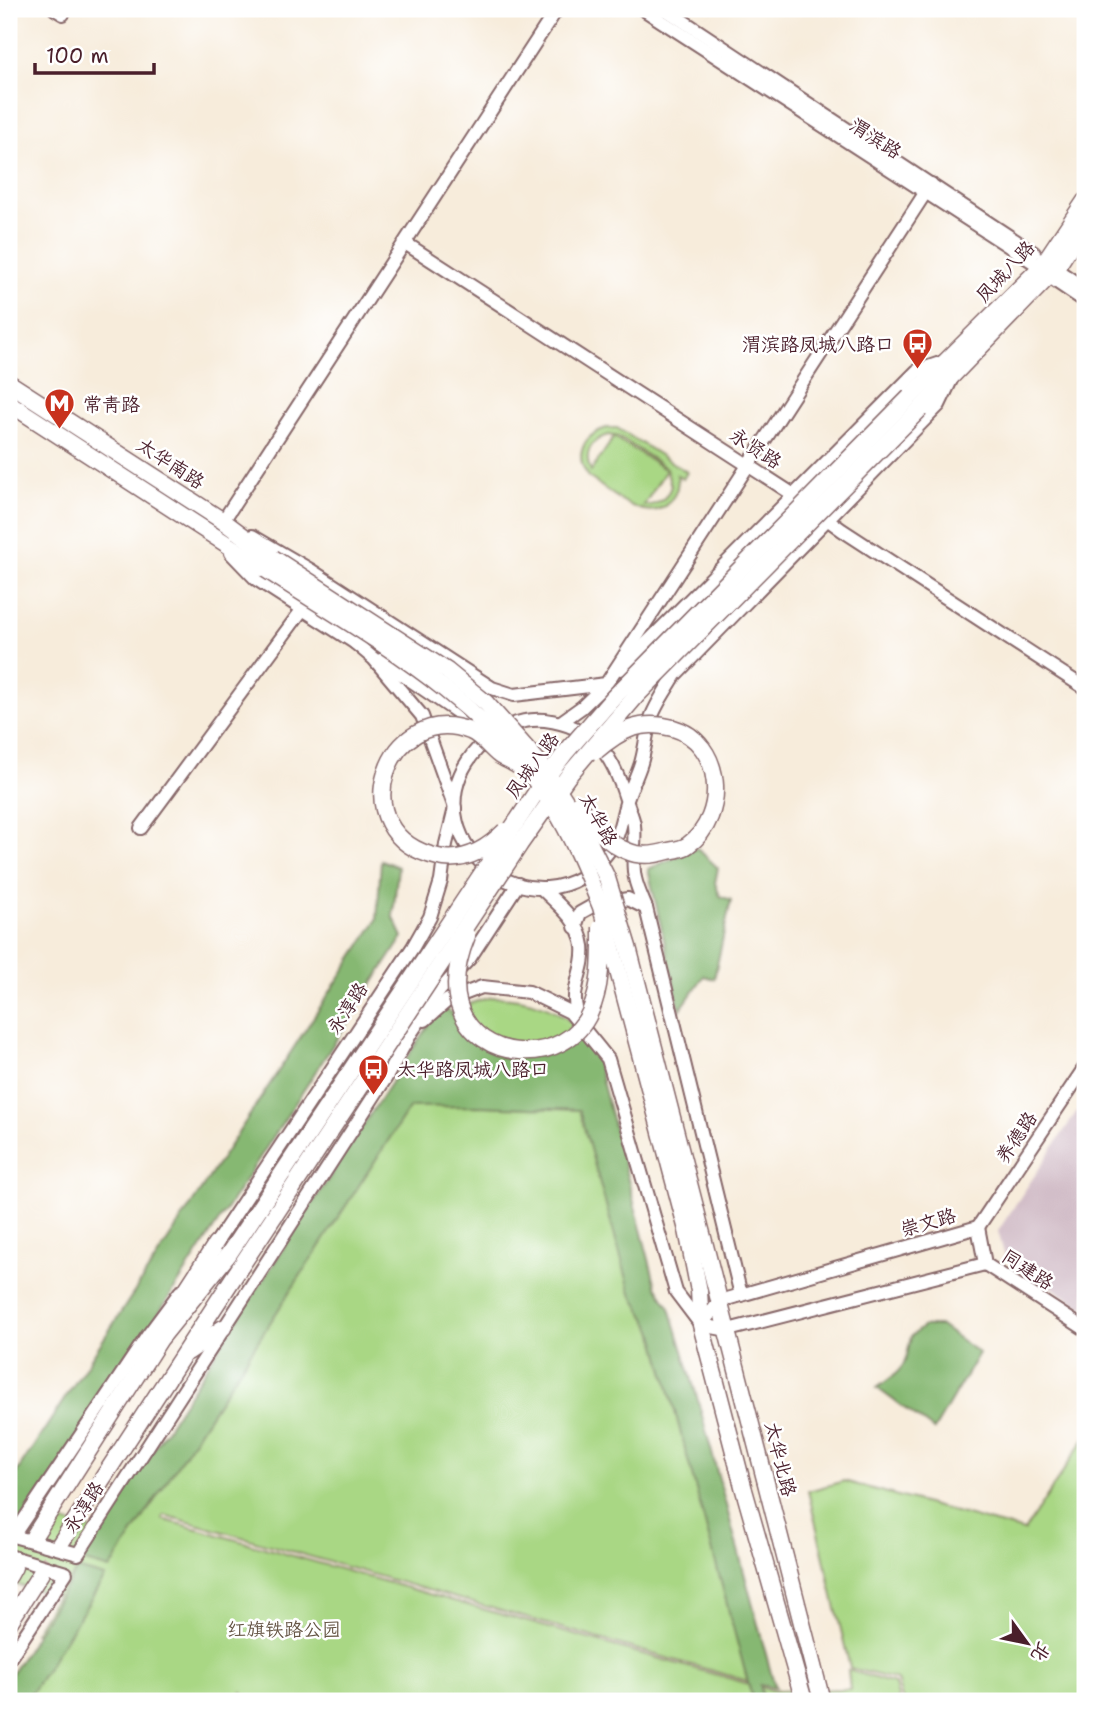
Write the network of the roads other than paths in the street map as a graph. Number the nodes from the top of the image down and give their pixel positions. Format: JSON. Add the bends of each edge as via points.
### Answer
{"nodes":[{"id":1,"x":557,"y":9,"type":"edge"},
{"id":2,"x":643,"y":9,"type":"edge"},
{"id":3,"x":665,"y":9,"type":"edge"},
{"id":4,"x":928,"y":189,"type":"junction"},
{"id":5,"x":1085,"y":201,"type":"edge"},
{"id":6,"x":1085,"y":223,"type":"edge"},
{"id":7,"x":405,"y":243,"type":"junction"},
{"id":8,"x":1048,"y":269,"type":"junction"},
{"id":9,"x":1085,"y":289,"type":"edge"},
{"id":10,"x":1085,"y":301,"type":"edge"},
{"id":11,"x":951,"y":367,"type":"junction"},
{"id":12,"x":9,"y":383,"type":"edge"},
{"id":13,"x":915,"y":402,"type":"junction"},
{"id":14,"x":9,"y":403,"type":"edge"},
{"id":15,"x":747,"y":465,"type":"junction"},
{"id":16,"x":794,"y":495,"type":"junction"},
{"id":17,"x":828,"y":519,"type":"junction"},
{"id":18,"x":218,"y":528,"type":"junction"},
{"id":19,"x":269,"y":564,"type":"junction"},
{"id":20,"x":302,"y":610,"type":"junction"},
{"id":21,"x":673,"y":619,"type":"junction"},
{"id":22,"x":355,"y":643,"type":"junction"},
{"id":23,"x":695,"y":655,"type":"junction"},
{"id":24,"x":606,"y":684,"type":"junction"},
{"id":25,"x":1085,"y":688,"type":"edge"},
{"id":26,"x":561,"y":722,"type":"junction"},
{"id":27,"x":488,"y":737,"type":"junction"},
{"id":28,"x":526,"y":746,"type":"junction"},
{"id":29,"x":530,"y":772,"type":"junction"},
{"id":30,"x":568,"y":776,"type":"junction"},
{"id":31,"x":626,"y":802,"type":"junction"},
{"id":32,"x":455,"y":808,"type":"junction"},
{"id":33,"x":524,"y":811,"type":"junction"},
{"id":34,"x":141,"y":828,"type":"dead end"},
{"id":35,"x":518,"y":884,"type":"junction"},
{"id":36,"x":541,"y":888,"type":"junction"},
{"id":37,"x":480,"y":905,"type":"junction"},
{"id":38,"x":601,"y":907,"type":"junction"},
{"id":39,"x":646,"y":908,"type":"junction"},
{"id":40,"x":575,"y":927,"type":"junction"},
{"id":41,"x":411,"y":1033,"type":"junction"},
{"id":42,"x":591,"y":1037,"type":"junction"},
{"id":43,"x":345,"y":1050,"type":"junction"},
{"id":44,"x":1085,"y":1067,"type":"edge"},
{"id":45,"x":385,"y":1079,"type":"junction"},
{"id":46,"x":978,"y":1227,"type":"junction"},
{"id":47,"x":694,"y":1228,"type":"junction"},
{"id":48,"x":222,"y":1250,"type":"junction"},
{"id":49,"x":985,"y":1264,"type":"junction"},
{"id":50,"x":241,"y":1266,"type":"joint"},
{"id":51,"x":741,"y":1295,"type":"junction"},
{"id":52,"x":720,"y":1301,"type":"junction"},
{"id":53,"x":701,"y":1325,"type":"junction"},
{"id":54,"x":223,"y":1328,"type":"junction"},
{"id":55,"x":1085,"y":1329,"type":"edge"},
{"id":56,"x":728,"y":1330,"type":"junction"},
{"id":57,"x":183,"y":1355,"type":"junction"},
{"id":58,"x":34,"y":1536,"type":"dead end"},
{"id":59,"x":61,"y":1544,"type":"tunnel mouth"},
{"id":60,"x":11,"y":1566,"type":"edge"},
{"id":61,"x":41,"y":1573,"type":"tunnel mouth"},
{"id":62,"x":9,"y":1623,"type":"edge"},
{"id":63,"x":9,"y":1659,"type":"edge"},
{"id":64,"x":804,"y":1701,"type":"edge"},
{"id":65,"x":822,"y":1701,"type":"edge"}],
"edges":[{"from":1,"to":7,"type":"street"},
{"from":2,"to":4,"type":"street","name":"渭滨路"},
{"from":3,"to":4,"type":"street","name":"渭滨路"},
{"from":4,"to":8,"type":"street","name":"渭滨路"},
{"from":4,"to":15,"type":"street"},
{"from":5,"to":8,"type":"main road","name":"凤城八路"},
{"from":6,"to":8,"type":"main road","name":"凤城八路"},
{"from":7,"to":15,"type":"street","name":"永贤路"},
{"from":7,"to":18,"type":"street"},
{"from":8,"to":9,"type":"street","name":"渭滨路"},
{"from":8,"to":10,"type":"street","name":"渭滨路"},
{"from":8,"to":11,"type":"main road","name":"凤城八路"},
{"from":11,"to":13,"type":"main road","name":"凤城八路"},
{"from":11,"to":16,"type":"street","name":"凤城八路","via":[[918,371]]},
{"from":11,"to":17,"type":"street","name":"凤城八路","via":[[939,405]]},
{"from":12,"to":18,"type":"main road","name":"太华南路"},
{"from":13,"to":30,"type":"main road","name":"凤城八路","bridge":true,"via":[[637,695]]},
{"from":13,"to":33,"type":"main road","name":"凤城八路","bridge":true,"via":[[614,697],[566,752]]},
{"from":14,"to":18,"type":"main road","name":"太华南路"},
{"from":15,"to":16,"type":"street","name":"永贤路"},
{"from":15,"to":24,"type":"street"},
{"from":16,"to":17,"type":"street","name":"永贤路"},
{"from":16,"to":21,"type":"street","name":"凤城八路"},
{"from":17,"to":23,"type":"street","name":"凤城八路"},
{"from":17,"to":25,"type":"street","name":"永贤路"},
{"from":18,"to":19,"type":"main road","name":"太华南路"},
{"from":18,"to":20,"type":"street","via":[[256,579]]},
{"from":18,"to":24,"type":"street","via":[[262,541],[492,688],[514,695]]},
{"from":19,"to":28,"type":"main road","name":"太华路","bridge":true,"via":[[447,671],[486,703]]},
{"from":19,"to":29,"type":"main road","name":"太华路","bridge":true,"via":[[450,691],[494,730]]},
{"from":20,"to":22,"type":"street"},
{"from":20,"to":34,"type":"street"},
{"from":21,"to":23,"type":"street","via":[[669,634],[678,646]]},
{"from":21,"to":24,"type":"street","name":"凤城八路"},
{"from":22,"to":27,"type":"street"},
{"from":22,"to":32,"type":"street","via":[[422,716]]},
{"from":23,"to":31,"type":"street","name":"凤城八路","via":[[675,675],[651,719]]},
{"from":24,"to":26,"type":"street","name":"凤城八路"},
{"from":26,"to":27,"type":"street","via":[[536,719],[510,724]]},
{"from":26,"to":31,"type":"street","via":[[586,733],[606,751]]},
{"from":27,"to":32,"type":"street","via":[[470,757],[458,781]]},
{"from":28,"to":30,"type":"main road","bridge":true,"via":[[545,761],[602,835],[626,851],[653,856],[688,846],[711,815],[715,787],[707,754],[678,730],[656,723],[633,726],[608,741]]},
{"from":28,"to":47,"type":"main road","name":"太华路","bridge":true,"via":[[579,822],[607,878],[628,947]]},
{"from":29,"to":33,"type":"main road","bridge":true,"via":[[472,732],[442,725],[413,734],[399,750],[387,768],[382,794],[386,819],[400,839],[424,854],[445,859],[479,851]]},
{"from":29,"to":38,"type":"main road","name":"太华路","bridge":true,"via":[[581,857]]},
{"from":30,"to":37,"type":"main road","name":"凤城八路","bridge":true},
{"from":31,"to":36,"type":"street","via":[[609,851],[591,871],[567,884]]},
{"from":31,"to":39,"type":"street","via":[[634,824],[635,876]]},
{"from":32,"to":35,"type":"street","via":[[460,833],[472,856],[491,873]]},
{"from":32,"to":43,"type":"street","name":"永淳路","via":[[430,917]]},
{"from":33,"to":48,"type":"main road","name":"凤城八路","bridge":true},
{"from":35,"to":36,"type":"street"},
{"from":35,"to":41,"type":"street","name":"永淳路","via":[[469,959],[440,990]]},
{"from":36,"to":40,"type":"street"},
{"from":37,"to":38,"type":"main road","bridge":true,"via":[[461,950],[456,980],[459,1006],[481,1037],[503,1049],[538,1052],[573,1036],[590,1013],[600,969]]},
{"from":37,"to":50,"type":"main road","name":"凤城八路","bridge":true},
{"from":38,"to":47,"type":"main road","name":"太华路","bridge":true},
{"from":39,"to":40,"type":"street","via":[[628,899],[596,904],[580,913]]},
{"from":39,"to":51,"type":"street"},
{"from":40,"to":42,"type":"street","via":[[583,945],[574,991],[577,1013]]},
{"from":41,"to":42,"type":"street","via":[[448,1000],[482,987],[529,992],[570,1012]]},
{"from":41,"to":45,"type":"street","name":"永淳路"},
{"from":42,"to":53,"type":"street","via":[[608,1059],[676,1292]]},
{"from":43,"to":45,"type":"street","via":[[358,1048],[384,1065]]},
{"from":43,"to":48,"type":"street","name":"永淳路"},
{"from":44,"to":46,"type":"street","name":"养德路"},
{"from":45,"to":54,"type":"street","name":"永淳路"},
{"from":46,"to":49,"type":"street","name":"崇文路"},
{"from":46,"to":51,"type":"street","name":"崇文路"},
{"from":47,"to":52,"type":"main road","name":"太华北路"},
{"from":47,"to":53,"type":"main road"},
{"from":48,"to":54,"type":"street","name":"永淳路","via":[[141,1346],[13,1536],[78,1554]]},
{"from":48,"to":58,"type":"main road","name":"永淳路"},
{"from":49,"to":55,"type":"street","name":"同建路"},
{"from":49,"to":56,"type":"street"},
{"from":50,"to":57,"type":"main road","name":"永淳路"},
{"from":51,"to":52,"type":"street","name":"崇文路"},
{"from":52,"to":53,"type":"street"},
{"from":52,"to":56,"type":"main road","name":"太华北路"},
{"from":53,"to":56,"type":"street"},
{"from":53,"to":64,"type":"main road"},
{"from":54,"to":57,"type":"main road"},
{"from":56,"to":65,"type":"main road","name":"太华北路"},
{"from":57,"to":59,"type":"main road","name":"永淳路"},
{"from":60,"to":63,"type":"street","via":[[66,1573]]},
{"from":61,"to":62,"type":"main road"}]}
